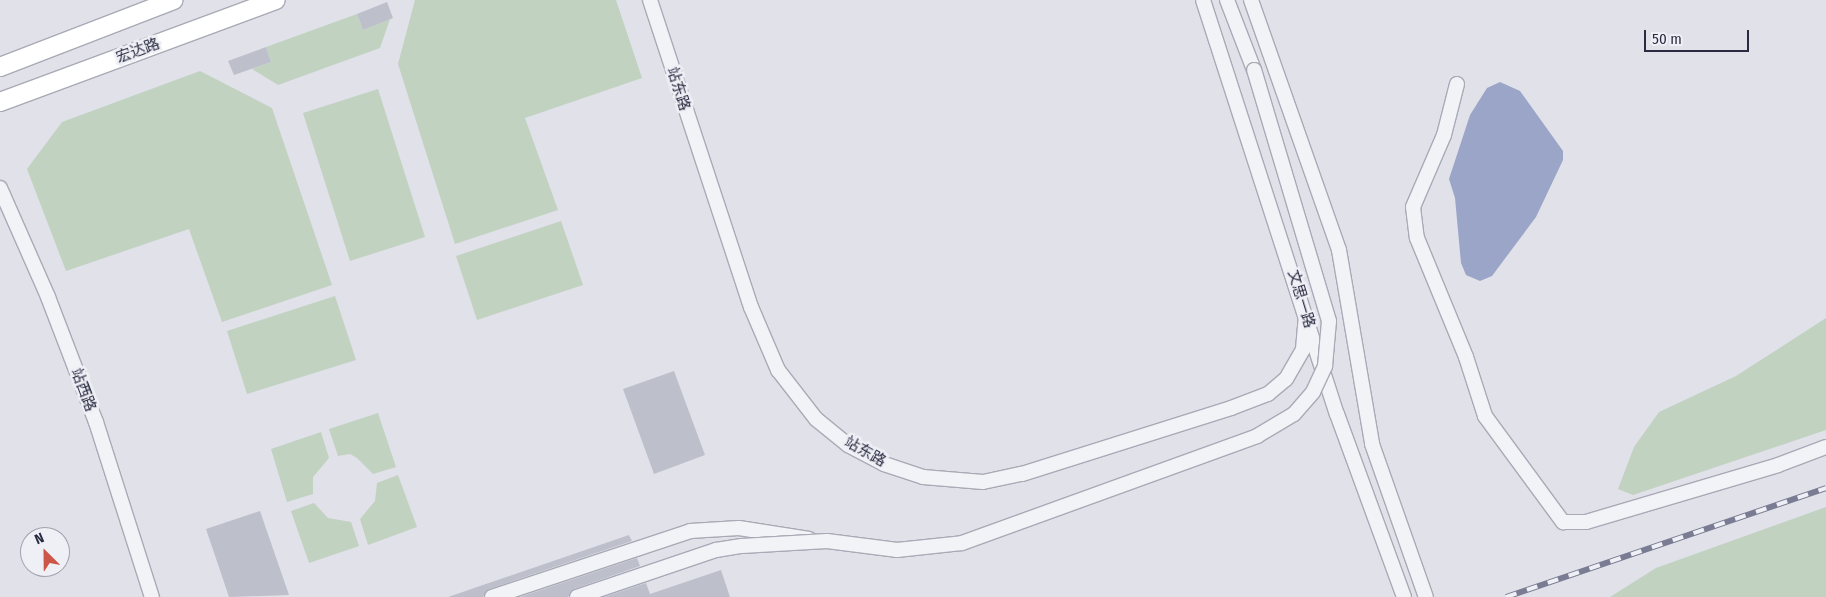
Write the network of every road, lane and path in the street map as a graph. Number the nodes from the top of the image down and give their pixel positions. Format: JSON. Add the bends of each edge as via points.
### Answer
{"nodes":[{"id":1,"x":174,"y":0,"type":"edge"},
{"id":2,"x":276,"y":0,"type":"edge"},
{"id":3,"x":650,"y":0,"type":"edge"},
{"id":4,"x":1203,"y":0,"type":"edge"},
{"id":5,"x":1227,"y":0,"type":"edge"},
{"id":6,"x":1251,"y":0,"type":"edge"},
{"id":7,"x":0,"y":67,"type":"edge"},
{"id":8,"x":1457,"y":84,"type":"dead end"},
{"id":9,"x":0,"y":102,"type":"edge"},
{"id":10,"x":0,"y":188,"type":"edge"},
{"id":11,"x":1306,"y":317,"type":"junction"},
{"id":12,"x":1826,"y":447,"type":"edge"},
{"id":13,"x":827,"y":541,"type":"junction"},
{"id":14,"x":152,"y":597,"type":"edge"},
{"id":15,"x":492,"y":597,"type":"edge"},
{"id":16,"x":576,"y":597,"type":"edge"},
{"id":17,"x":1404,"y":597,"type":"edge"},
{"id":18,"x":1426,"y":597,"type":"edge"}],
"edges":[{"from":1,"to":7,"type":"main road"},
{"from":2,"to":9,"type":"main road","name":"宏达路"},
{"from":3,"to":11,"type":"street","name":"站东路","via":[[746,292],[778,370],[816,419],[848,445],[884,464],[929,478],[983,482],[1022,474],[1231,408],[1268,394],[1286,379],[1303,350]]},
{"from":4,"to":11,"type":"street","name":"文思一路"},
{"from":5,"to":13,"type":"street","bridge":true,"via":[[1254,70],[1329,321],[1325,366],[1304,404],[1283,423],[1257,436],[962,543],[897,550]]},
{"from":6,"to":18,"type":"street","via":[[1339,250],[1372,444]]},
{"from":8,"to":12,"type":"street","via":[[1444,135],[1412,208],[1417,238],[1466,357],[1486,416],[1563,522],[1586,522],[1778,465]]},
{"from":10,"to":14,"type":"street","name":"站西路","via":[[48,297],[96,422]]},
{"from":11,"to":17,"type":"street","name":"文思一路"},
{"from":13,"to":15,"type":"street","bridge":true,"via":[[739,528],[690,531]]},
{"from":13,"to":16,"type":"street","bridge":true,"via":[[716,550]]}]}
